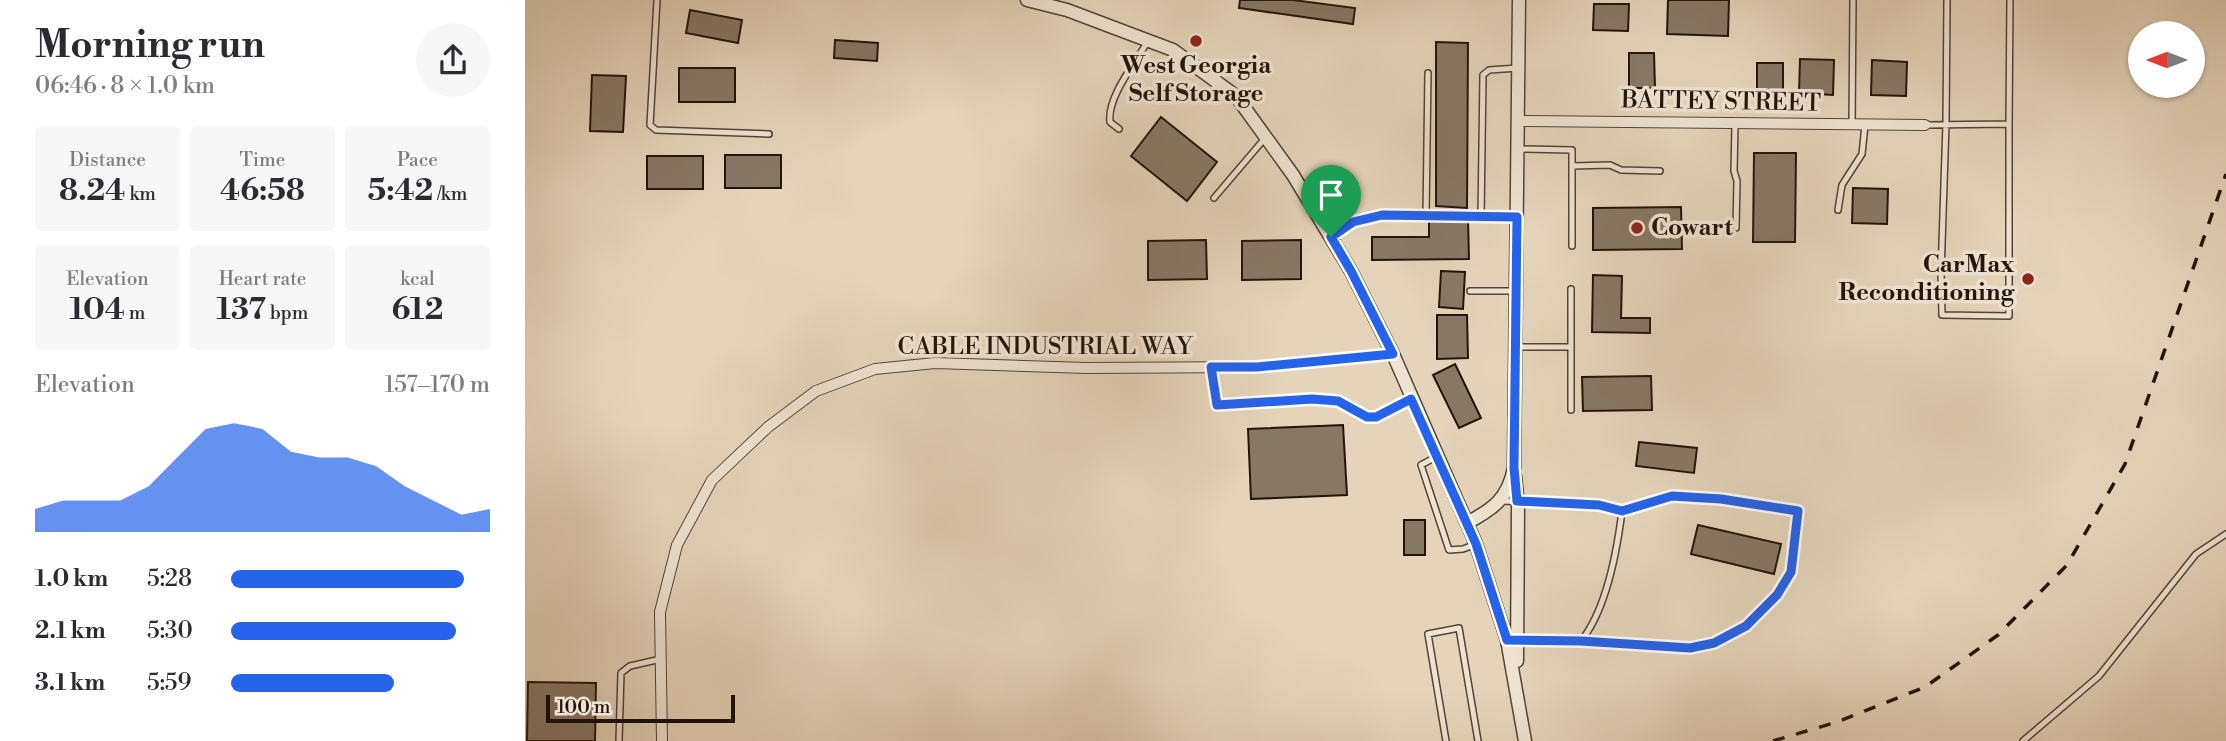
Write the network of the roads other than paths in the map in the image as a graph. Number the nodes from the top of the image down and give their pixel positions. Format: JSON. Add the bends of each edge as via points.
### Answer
{"nodes":[{"id":1,"x":657,"y":0,"type":"edge"},
{"id":2,"x":1027,"y":0,"type":"edge"},
{"id":3,"x":1519,"y":0,"type":"edge"},
{"id":4,"x":1853,"y":0,"type":"edge"},
{"id":5,"x":1947,"y":0,"type":"edge"},
{"id":6,"x":2010,"y":0,"type":"edge"},
{"id":7,"x":1148,"y":41,"type":"junction"},
{"id":8,"x":1518,"y":68,"type":"junction"},
{"id":9,"x":1428,"y":74,"type":"dead end"},
{"id":10,"x":1517,"y":121,"type":"junction"},
{"id":11,"x":1735,"y":124,"type":"junction"},
{"id":12,"x":1946,"y":124,"type":"junction"},
{"id":13,"x":2009,"y":124,"type":"junction"},
{"id":14,"x":1852,"y":125,"type":"junction"},
{"id":15,"x":1865,"y":125,"type":"junction"},
{"id":16,"x":1925,"y":125,"type":"joint"},
{"id":17,"x":1119,"y":130,"type":"dead end"},
{"id":18,"x":769,"y":134,"type":"dead end"},
{"id":19,"x":1266,"y":137,"type":"junction"},
{"id":20,"x":1517,"y":149,"type":"junction"},
{"id":21,"x":1572,"y":166,"type":"junction"},
{"id":22,"x":1660,"y":172,"type":"dead end"},
{"id":23,"x":1214,"y":198,"type":"dead end"},
{"id":24,"x":1838,"y":210,"type":"dead end"},
{"id":25,"x":1426,"y":215,"type":"junction"},
{"id":26,"x":1481,"y":216,"type":"junction"},
{"id":27,"x":1517,"y":217,"type":"junction"},
{"id":28,"x":1736,"y":228,"type":"dead end"},
{"id":29,"x":1331,"y":237,"type":"junction"},
{"id":30,"x":1572,"y":246,"type":"dead end"},
{"id":31,"x":1571,"y":289,"type":"dead end"},
{"id":32,"x":1470,"y":291,"type":"dead end"},
{"id":33,"x":1516,"y":291,"type":"junction"},
{"id":34,"x":1516,"y":347,"type":"junction"},
{"id":35,"x":1571,"y":347,"type":"junction"},
{"id":36,"x":1393,"y":354,"type":"junction"},
{"id":37,"x":1211,"y":367,"type":"junction"},
{"id":38,"x":1411,"y":399,"type":"junction"},
{"id":39,"x":1571,"y":410,"type":"dead end"},
{"id":40,"x":1436,"y":457,"type":"junction"},
{"id":41,"x":1514,"y":468,"type":"junction"},
{"id":42,"x":1517,"y":501,"type":"junction"},
{"id":43,"x":1499,"y":502,"type":"junction"},
{"id":44,"x":1622,"y":511,"type":"junction"},
{"id":45,"x":1467,"y":523,"type":"junction"},
{"id":46,"x":2224,"y":535,"type":"edge"},
{"id":47,"x":1476,"y":544,"type":"junction"},
{"id":48,"x":2226,"y":544,"type":"edge"},
{"id":49,"x":1512,"y":640,"type":"junction"},
{"id":50,"x":1581,"y":641,"type":"junction"},
{"id":51,"x":661,"y":659,"type":"junction"},
{"id":52,"x":619,"y":741,"type":"edge"},
{"id":53,"x":662,"y":741,"type":"edge"},
{"id":54,"x":1446,"y":741,"type":"edge"},
{"id":55,"x":1478,"y":741,"type":"edge"},
{"id":56,"x":1525,"y":741,"type":"edge"},
{"id":57,"x":2023,"y":741,"type":"edge"}],
"edges":[{"from":1,"to":18,"type":"lane","via":[[650,125],[656,130]]},
{"from":2,"to":7,"type":"street"},
{"from":3,"to":8,"type":"street"},
{"from":4,"to":14,"type":"lane"},
{"from":5,"to":12,"type":"lane"},
{"from":6,"to":13,"type":"lane"},
{"from":7,"to":17,"type":"lane","via":[[1112,101],[1110,122]]},
{"from":7,"to":19,"type":"street","via":[[1173,50],[1236,96]]},
{"from":8,"to":10,"type":"street"},
{"from":8,"to":26,"type":"lane","via":[[1489,70],[1483,75]]},
{"from":9,"to":25,"type":"lane"},
{"from":10,"to":11,"type":"street","name":"BATTEY STREET"},
{"from":10,"to":20,"type":"street"},
{"from":11,"to":14,"type":"street","name":"BATTEY STREET"},
{"from":11,"to":28,"type":"lane"},
{"from":12,"to":13,"type":"lane"},
{"from":12,"to":13,"type":"lane","via":[[1942,315],[2009,316]]},
{"from":12,"to":16,"type":"lane"},
{"from":14,"to":15,"type":"street","name":"BATTEY STREET"},
{"from":15,"to":16,"type":"street","name":"BATTEY STREET"},
{"from":15,"to":24,"type":"lane","via":[[1862,154],[1842,185]]},
{"from":19,"to":23,"type":"lane"},
{"from":19,"to":29,"type":"street"},
{"from":20,"to":21,"type":"lane","via":[[1572,149]]},
{"from":20,"to":27,"type":"street"},
{"from":21,"to":22,"type":"lane","via":[[1610,165]]},
{"from":21,"to":30,"type":"lane"},
{"from":25,"to":26,"type":"lane"},
{"from":25,"to":29,"type":"lane","via":[[1367,217]]},
{"from":26,"to":27,"type":"lane"},
{"from":27,"to":33,"type":"street"},
{"from":29,"to":36,"type":"street"},
{"from":31,"to":35,"type":"lane"},
{"from":32,"to":33,"type":"lane"},
{"from":33,"to":34,"type":"street"},
{"from":34,"to":35,"type":"lane"},
{"from":34,"to":41,"type":"street"},
{"from":35,"to":39,"type":"lane"},
{"from":36,"to":37,"type":"street","name":"CABLE INDUSTRIAL WAY"},
{"from":36,"to":38,"type":"street"},
{"from":37,"to":38,"type":"lane","via":[[1217,405],[1312,399],[1338,401],[1376,417]]},
{"from":37,"to":51,"type":"street","name":"CABLE INDUSTRIAL WAY","via":[[1086,369],[935,362],[875,369],[816,391],[768,427],[712,480],[677,545],[660,611]]},
{"from":38,"to":40,"type":"street"},
{"from":40,"to":45,"type":"street"},
{"from":40,"to":47,"type":"lane","via":[[1421,465],[1449,550]]},
{"from":41,"to":42,"type":"street"},
{"from":41,"to":43,"type":"street"},
{"from":42,"to":43,"type":"lane"},
{"from":42,"to":44,"type":"lane","via":[[1599,505]]},
{"from":42,"to":49,"type":"street"},
{"from":43,"to":45,"type":"street"},
{"from":44,"to":50,"type":"lane","via":[[1617,551],[1593,626]]},
{"from":44,"to":50,"type":"lane","via":[[1672,496],[1798,511],[1791,572],[1777,595],[1746,626],[1714,643],[1690,648]]},
{"from":45,"to":47,"type":"street"},
{"from":46,"to":48,"type":"lane"},
{"from":46,"to":57,"type":"lane","via":[[2196,554],[2099,676]]},
{"from":47,"to":49,"type":"street"},
{"from":49,"to":50,"type":"lane"},
{"from":49,"to":56,"type":"street"},
{"from":51,"to":52,"type":"lane","via":[[630,666],[621,673]]},
{"from":51,"to":53,"type":"street","name":"CABLE INDUSTRIAL WAY"},
{"from":54,"to":55,"type":"lane","via":[[1428,634],[1459,628]]}]}
